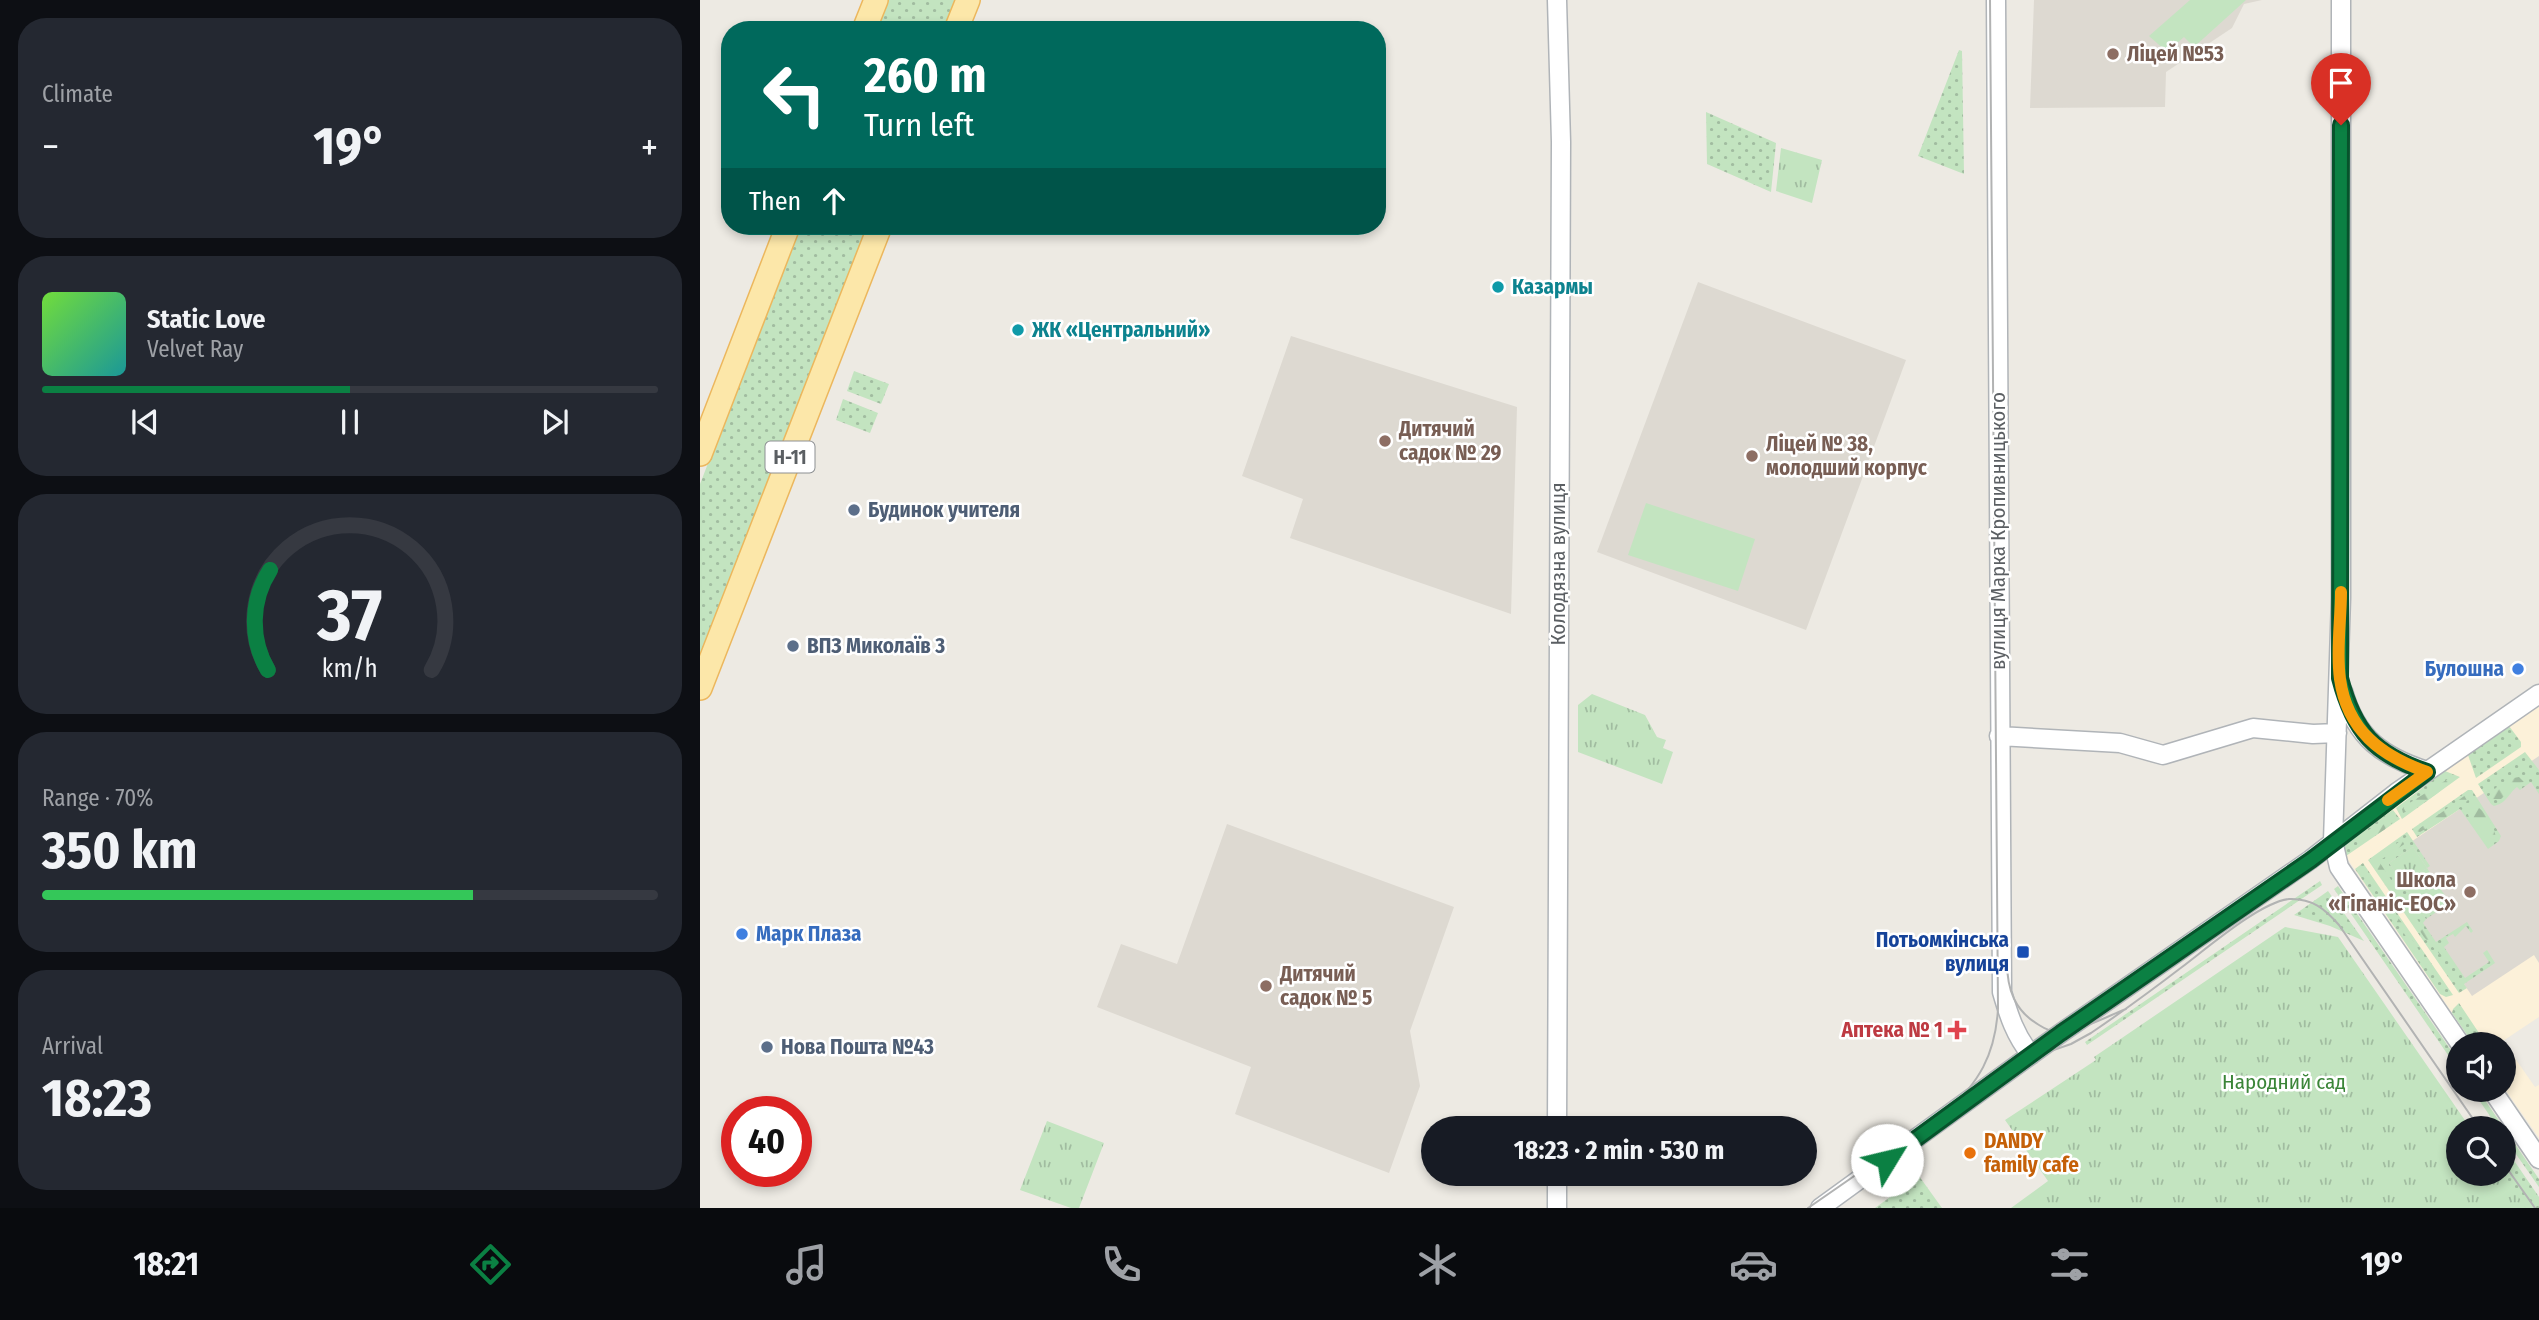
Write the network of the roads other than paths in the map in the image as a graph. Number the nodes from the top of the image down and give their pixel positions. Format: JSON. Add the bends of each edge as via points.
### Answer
{"nodes":[{"id":1,"x":876,"y":0,"type":"edge"},
{"id":2,"x":968,"y":0,"type":"edge"},
{"id":3,"x":1557,"y":0,"type":"edge"},
{"id":4,"x":1996,"y":0,"type":"edge"},
{"id":5,"x":2341,"y":0,"type":"edge"},
{"id":6,"x":868,"y":21,"type":"edge"},
{"id":7,"x":960,"y":21,"type":"edge"},
{"id":8,"x":785,"y":235,"type":"edge"},
{"id":9,"x":876,"y":235,"type":"edge"},
{"id":10,"x":700,"y":454,"type":"edge"},
{"id":11,"x":2340,"y":678,"type":"junction"},
{"id":12,"x":700,"y":688,"type":"edge"},
{"id":13,"x":2539,"y":694,"type":"edge"},
{"id":14,"x":2337,"y":733,"type":"junction"},
{"id":15,"x":1999,"y":736,"type":"junction"},
{"id":16,"x":2427,"y":772,"type":"junction"},
{"id":17,"x":2333,"y":841,"type":"junction"},
{"id":18,"x":2452,"y":1032,"type":"edge"},
{"id":19,"x":2031,"y":1055,"type":"junction"},
{"id":20,"x":2500,"y":1102,"type":"edge"},
{"id":21,"x":1557,"y":1116,"type":"edge"},
{"id":22,"x":2539,"y":1159,"type":"edge"},
{"id":23,"x":1557,"y":1186,"type":"edge"},
{"id":24,"x":1557,"y":1208,"type":"edge"},
{"id":25,"x":1820,"y":1208,"type":"edge"}],
"edges":[{"from":1,"to":6,"type":"main road"},
{"from":2,"to":7,"type":"main road"},
{"from":3,"to":21,"type":"street","name":"Колодязна вулиця","via":[[1561,142]]},
{"from":4,"to":15,"type":"street","name":"вулиця Марка Кропивницького"},
{"from":5,"to":11,"type":"street"},
{"from":8,"to":10,"type":"main road"},
{"from":9,"to":12,"type":"main road","number":"Н-11"},
{"from":11,"to":14,"type":"street"},
{"from":11,"to":16,"type":"street","via":[[2350,712],[2368,739],[2397,761]]},
{"from":13,"to":16,"type":"street"},
{"from":14,"to":15,"type":"street","via":[[2253,728],[2163,755],[2120,743]]},
{"from":14,"to":17,"type":"street"},
{"from":15,"to":19,"type":"street","name":"вулиця Марка Кропивницького","via":[[2002,992],[2019,1040]]},
{"from":16,"to":17,"type":"street"},
{"from":17,"to":18,"type":"street","via":[[2339,867]]},
{"from":17,"to":19,"type":"street"},
{"from":19,"to":25,"type":"street"},
{"from":20,"to":22,"type":"street"},
{"from":23,"to":24,"type":"street"}]}
